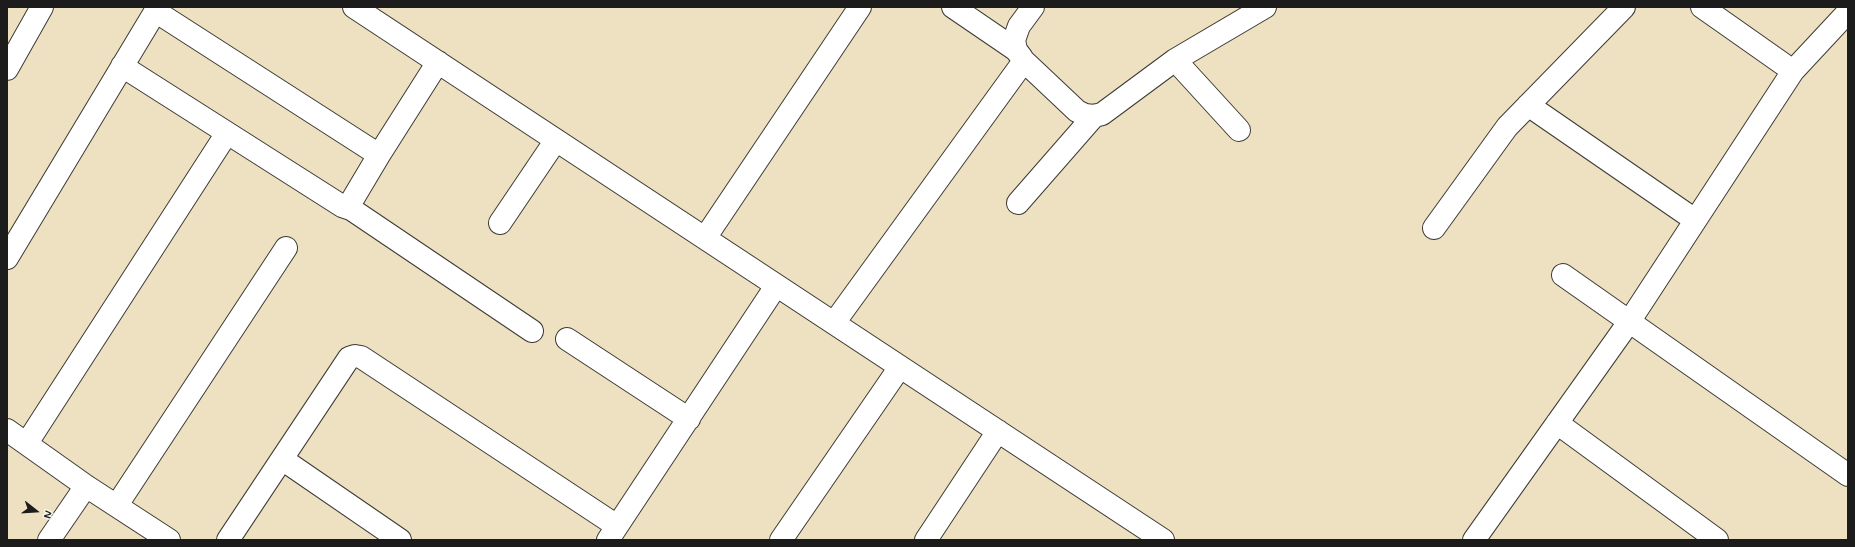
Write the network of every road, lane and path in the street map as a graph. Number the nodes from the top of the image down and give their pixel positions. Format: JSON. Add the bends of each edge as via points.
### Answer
{"nodes":[{"id":1,"x":42,"y":7,"type":"edge"},
{"id":2,"x":354,"y":7,"type":"edge"},
{"id":3,"x":860,"y":7,"type":"edge"},
{"id":4,"x":953,"y":7,"type":"edge"},
{"id":5,"x":1033,"y":7,"type":"edge"},
{"id":6,"x":1264,"y":7,"type":"edge"},
{"id":7,"x":1624,"y":7,"type":"edge"},
{"id":8,"x":1702,"y":7,"type":"edge"},
{"id":9,"x":156,"y":9,"type":"edge"},
{"id":10,"x":1848,"y":12,"type":"edge"},
{"id":11,"x":1020,"y":55,"type":"junction"},
{"id":12,"x":1174,"y":60,"type":"junction"},
{"id":13,"x":438,"y":62,"type":"junction"},
{"id":14,"x":122,"y":66,"type":"junction"},
{"id":15,"x":7,"y":69,"type":"edge"},
{"id":16,"x":1793,"y":71,"type":"junction"},
{"id":17,"x":1528,"y":105,"type":"junction"},
{"id":18,"x":1094,"y":116,"type":"junction"},
{"id":19,"x":1239,"y":130,"type":"dead end"},
{"id":20,"x":227,"y":133,"type":"junction"},
{"id":21,"x":556,"y":140,"type":"junction"},
{"id":22,"x":379,"y":154,"type":"junction"},
{"id":23,"x":1018,"y":203,"type":"dead end"},
{"id":24,"x":351,"y":209,"type":"junction"},
{"id":25,"x":1695,"y":220,"type":"junction"},
{"id":26,"x":500,"y":224,"type":"dead end"},
{"id":27,"x":1434,"y":228,"type":"dead end"},
{"id":28,"x":705,"y":238,"type":"junction"},
{"id":29,"x":286,"y":248,"type":"dead end"},
{"id":30,"x":9,"y":251,"type":"edge"},
{"id":31,"x":1563,"y":276,"type":"dead end"},
{"id":32,"x":776,"y":286,"type":"junction"},
{"id":33,"x":1629,"y":322,"type":"junction"},
{"id":34,"x":834,"y":323,"type":"junction"},
{"id":35,"x":532,"y":331,"type":"dead end"},
{"id":36,"x":567,"y":338,"type":"dead end"},
{"id":37,"x":900,"y":367,"type":"junction"},
{"id":38,"x":688,"y":419,"type":"junction"},
{"id":39,"x":1557,"y":423,"type":"junction"},
{"id":40,"x":7,"y":430,"type":"edge"},
{"id":41,"x":998,"y":432,"type":"junction"},
{"id":42,"x":27,"y":442,"type":"junction"},
{"id":43,"x":282,"y":459,"type":"junction"},
{"id":44,"x":1848,"y":476,"type":"edge"},
{"id":45,"x":86,"y":486,"type":"junction"},
{"id":46,"x":117,"y":505,"type":"junction"},
{"id":47,"x":613,"y":533,"type":"edge"},
{"id":48,"x":49,"y":540,"type":"edge"},
{"id":49,"x":169,"y":540,"type":"edge"},
{"id":50,"x":228,"y":540,"type":"edge"},
{"id":51,"x":400,"y":540,"type":"edge"},
{"id":52,"x":781,"y":540,"type":"edge"},
{"id":53,"x":926,"y":540,"type":"edge"},
{"id":54,"x":1163,"y":540,"type":"edge"},
{"id":55,"x":1474,"y":540,"type":"edge"},
{"id":56,"x":1718,"y":540,"type":"edge"}],
"edges":[{"from":1,"to":15,"type":"street"},
{"from":2,"to":13,"type":"street"},
{"from":3,"to":28,"type":"street"},
{"from":4,"to":11,"type":"street"},
{"from":5,"to":11,"type":"street","via":[[1019,26],[1014,40]]},
{"from":6,"to":12,"type":"street"},
{"from":7,"to":17,"type":"street"},
{"from":8,"to":16,"type":"street"},
{"from":9,"to":14,"type":"street"},
{"from":9,"to":22,"type":"street"},
{"from":10,"to":16,"type":"street"},
{"from":11,"to":18,"type":"street","via":[[1077,111]]},
{"from":11,"to":34,"type":"street"},
{"from":12,"to":18,"type":"street","via":[[1102,114]]},
{"from":12,"to":19,"type":"street"},
{"from":13,"to":21,"type":"street"},
{"from":13,"to":22,"type":"street"},
{"from":14,"to":20,"type":"street"},
{"from":14,"to":30,"type":"street"},
{"from":16,"to":25,"type":"street"},
{"from":17,"to":25,"type":"street"},
{"from":17,"to":27,"type":"street","via":[[1507,126]]},
{"from":18,"to":23,"type":"street"},
{"from":20,"to":24,"type":"street","via":[[342,206]]},
{"from":20,"to":42,"type":"street"},
{"from":21,"to":26,"type":"street"},
{"from":21,"to":28,"type":"street"},
{"from":22,"to":24,"type":"street","via":[[351,202]]},
{"from":24,"to":35,"type":"street"},
{"from":25,"to":33,"type":"street"},
{"from":28,"to":32,"type":"street"},
{"from":29,"to":46,"type":"street"},
{"from":31,"to":33,"type":"street"},
{"from":32,"to":34,"type":"street"},
{"from":32,"to":38,"type":"street"},
{"from":33,"to":39,"type":"street"},
{"from":33,"to":44,"type":"street"},
{"from":34,"to":37,"type":"street"},
{"from":36,"to":38,"type":"street"},
{"from":37,"to":41,"type":"street"},
{"from":37,"to":52,"type":"street"},
{"from":38,"to":47,"type":"street"},
{"from":39,"to":55,"type":"street"},
{"from":39,"to":56,"type":"street"},
{"from":40,"to":42,"type":"street"},
{"from":41,"to":53,"type":"street"},
{"from":41,"to":54,"type":"street"},
{"from":42,"to":45,"type":"street"},
{"from":43,"to":47,"type":"street","via":[[349,358],[362,357]]},
{"from":43,"to":50,"type":"street"},
{"from":43,"to":51,"type":"street"},
{"from":45,"to":46,"type":"street"},
{"from":45,"to":48,"type":"street"},
{"from":46,"to":49,"type":"street"}]}
